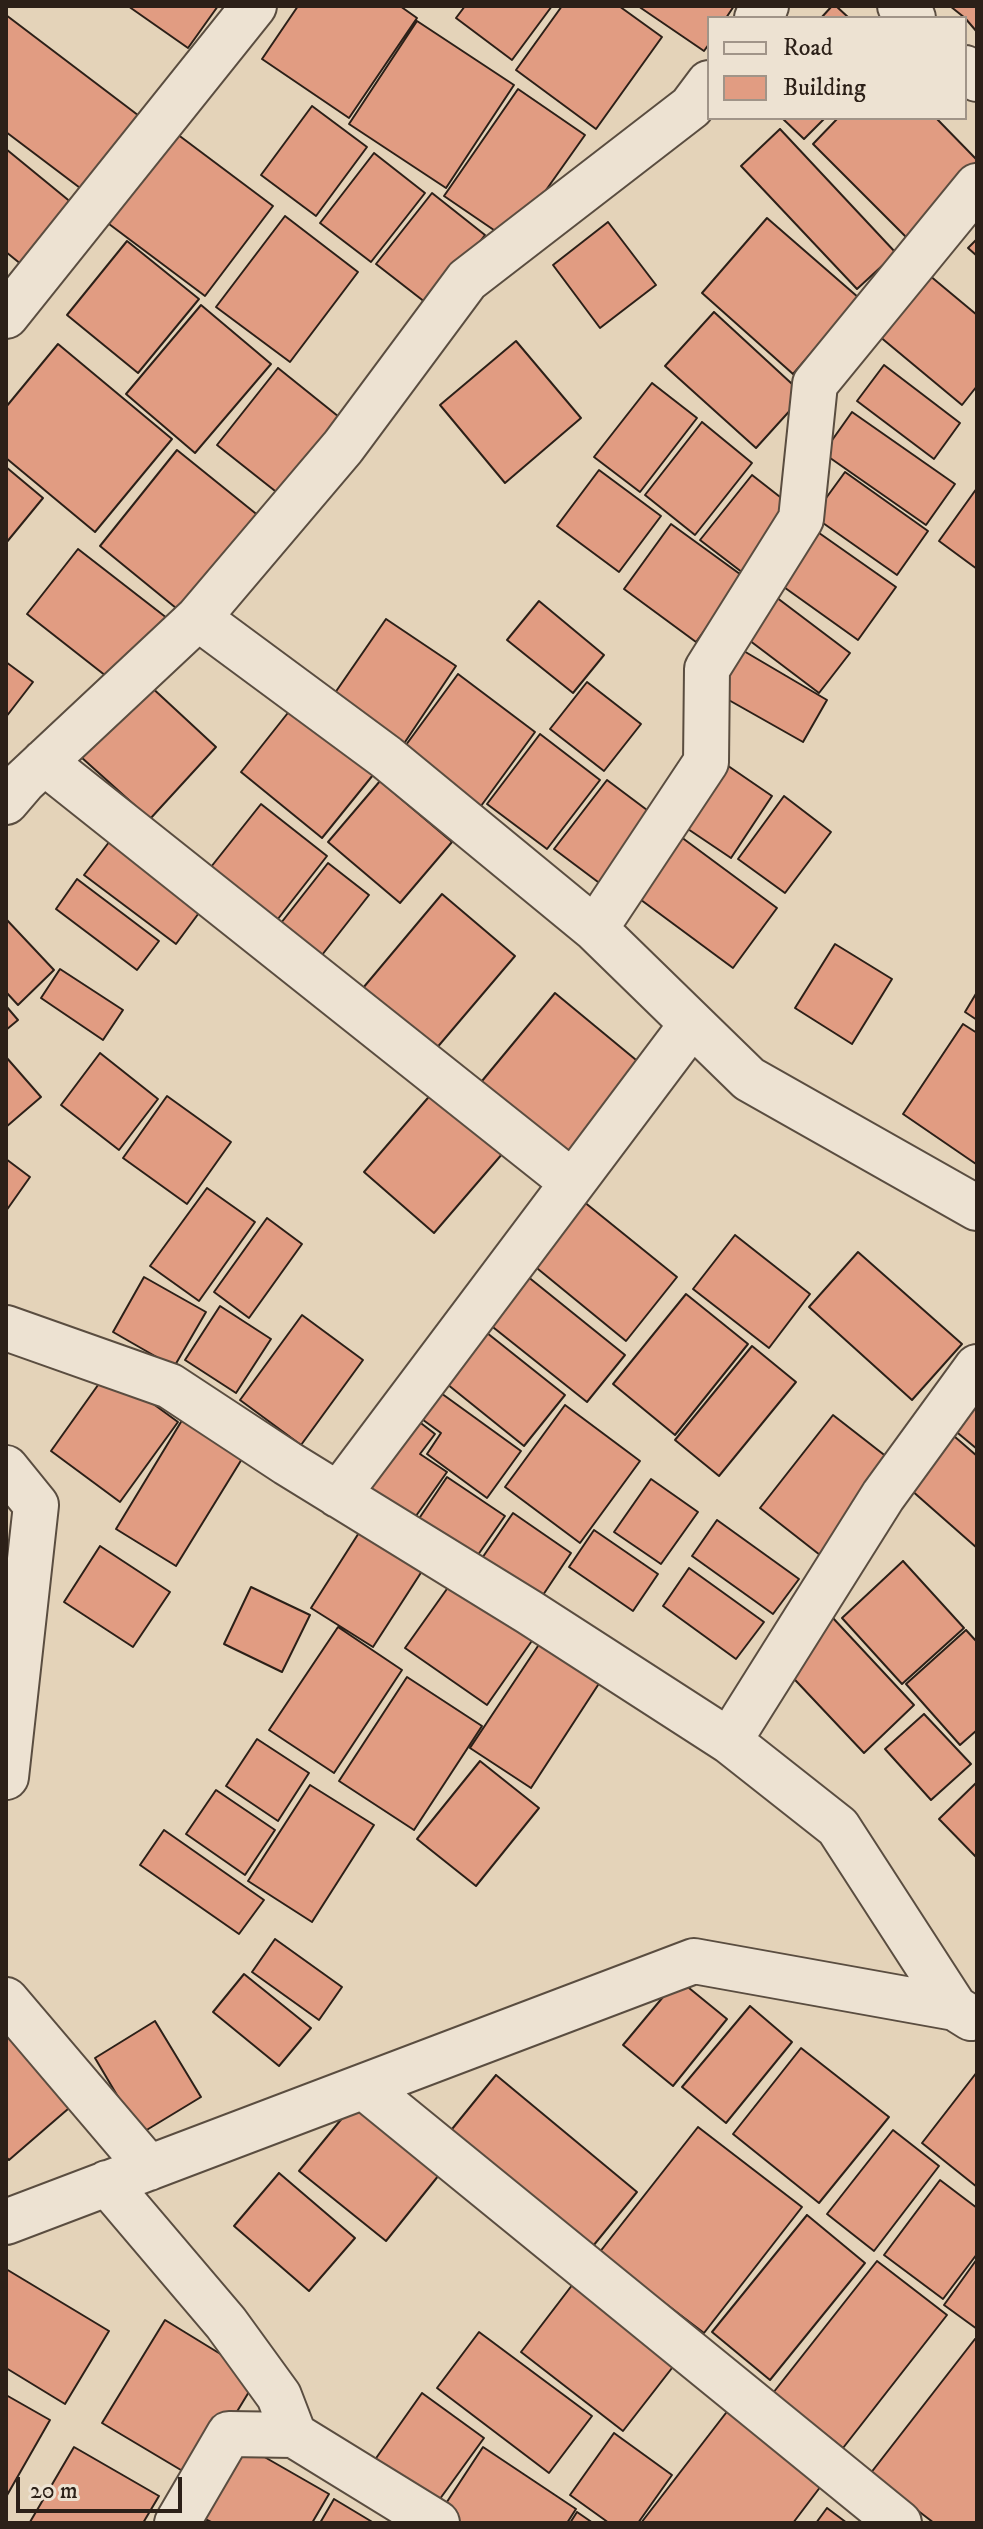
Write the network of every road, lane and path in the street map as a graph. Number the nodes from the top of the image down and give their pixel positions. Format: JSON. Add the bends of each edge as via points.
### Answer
{"nodes":[{"id":1,"x":254,"y":6,"type":"edge"},
{"id":2,"x":707,"y":86,"type":"edge"},
{"id":3,"x":977,"y":186,"type":"edge"},
{"id":4,"x":6,"y":316,"type":"edge"},
{"id":5,"x":198,"y":618,"type":"junction"},
{"id":6,"x":44,"y":762,"type":"junction"},
{"id":7,"x":6,"y":802,"type":"edge"},
{"id":8,"x":595,"y":929,"type":"junction"},
{"id":9,"x":692,"y":1024,"type":"junction"},
{"id":10,"x":572,"y":1182,"type":"junction"},
{"id":11,"x":977,"y":1208,"type":"edge"},
{"id":12,"x":6,"y":1328,"type":"edge"},
{"id":13,"x":977,"y":1367,"type":"edge"},
{"id":14,"x":6,"y":1468,"type":"edge"},
{"id":15,"x":338,"y":1495,"type":"junction"},
{"id":16,"x":729,"y":1741,"type":"junction"},
{"id":17,"x":6,"y":1777,"type":"edge"},
{"id":18,"x":6,"y":2000,"type":"edge"},
{"id":19,"x":966,"y":2014,"type":"edge"},
{"id":20,"x":364,"y":2087,"type":"junction"},
{"id":21,"x":149,"y":2168,"type":"junction"},
{"id":22,"x":107,"y":2183,"type":"junction"},
{"id":23,"x":6,"y":2222,"type":"edge"},
{"id":24,"x":294,"y":2435,"type":"junction"},
{"id":25,"x":177,"y":2523,"type":"edge"},
{"id":26,"x":437,"y":2523,"type":"edge"},
{"id":27,"x":899,"y":2523,"type":"edge"}],
"edges":[{"from":1,"to":4,"type":"street"},
{"from":2,"to":5,"type":"street","via":[[691,107],[467,280],[343,447]]},
{"from":3,"to":8,"type":"street","via":[[815,384],[801,519],[707,669],[706,762]]},
{"from":5,"to":6,"type":"street"},
{"from":5,"to":8,"type":"street","via":[[386,757]]},
{"from":6,"to":7,"type":"street"},
{"from":6,"to":10,"type":"street"},
{"from":8,"to":9,"type":"street"},
{"from":9,"to":10,"type":"street"},
{"from":9,"to":11,"type":"street","via":[[749,1079]]},
{"from":10,"to":15,"type":"street"},
{"from":12,"to":15,"type":"street","via":[[170,1386]]},
{"from":13,"to":16,"type":"street","via":[[883,1496]]},
{"from":14,"to":17,"type":"street","via":[[36,1505]]},
{"from":15,"to":16,"type":"street"},
{"from":16,"to":19,"type":"street","via":[[838,1827]]},
{"from":18,"to":21,"type":"street"},
{"from":19,"to":20,"type":"street","via":[[694,1961]]},
{"from":20,"to":21,"type":"street"},
{"from":20,"to":27,"type":"street"},
{"from":21,"to":22,"type":"street"},
{"from":22,"to":23,"type":"street"},
{"from":22,"to":24,"type":"street","via":[[226,2323],[279,2396]]},
{"from":24,"to":25,"type":"street","via":[[229,2434]]},
{"from":24,"to":26,"type":"street"}]}
